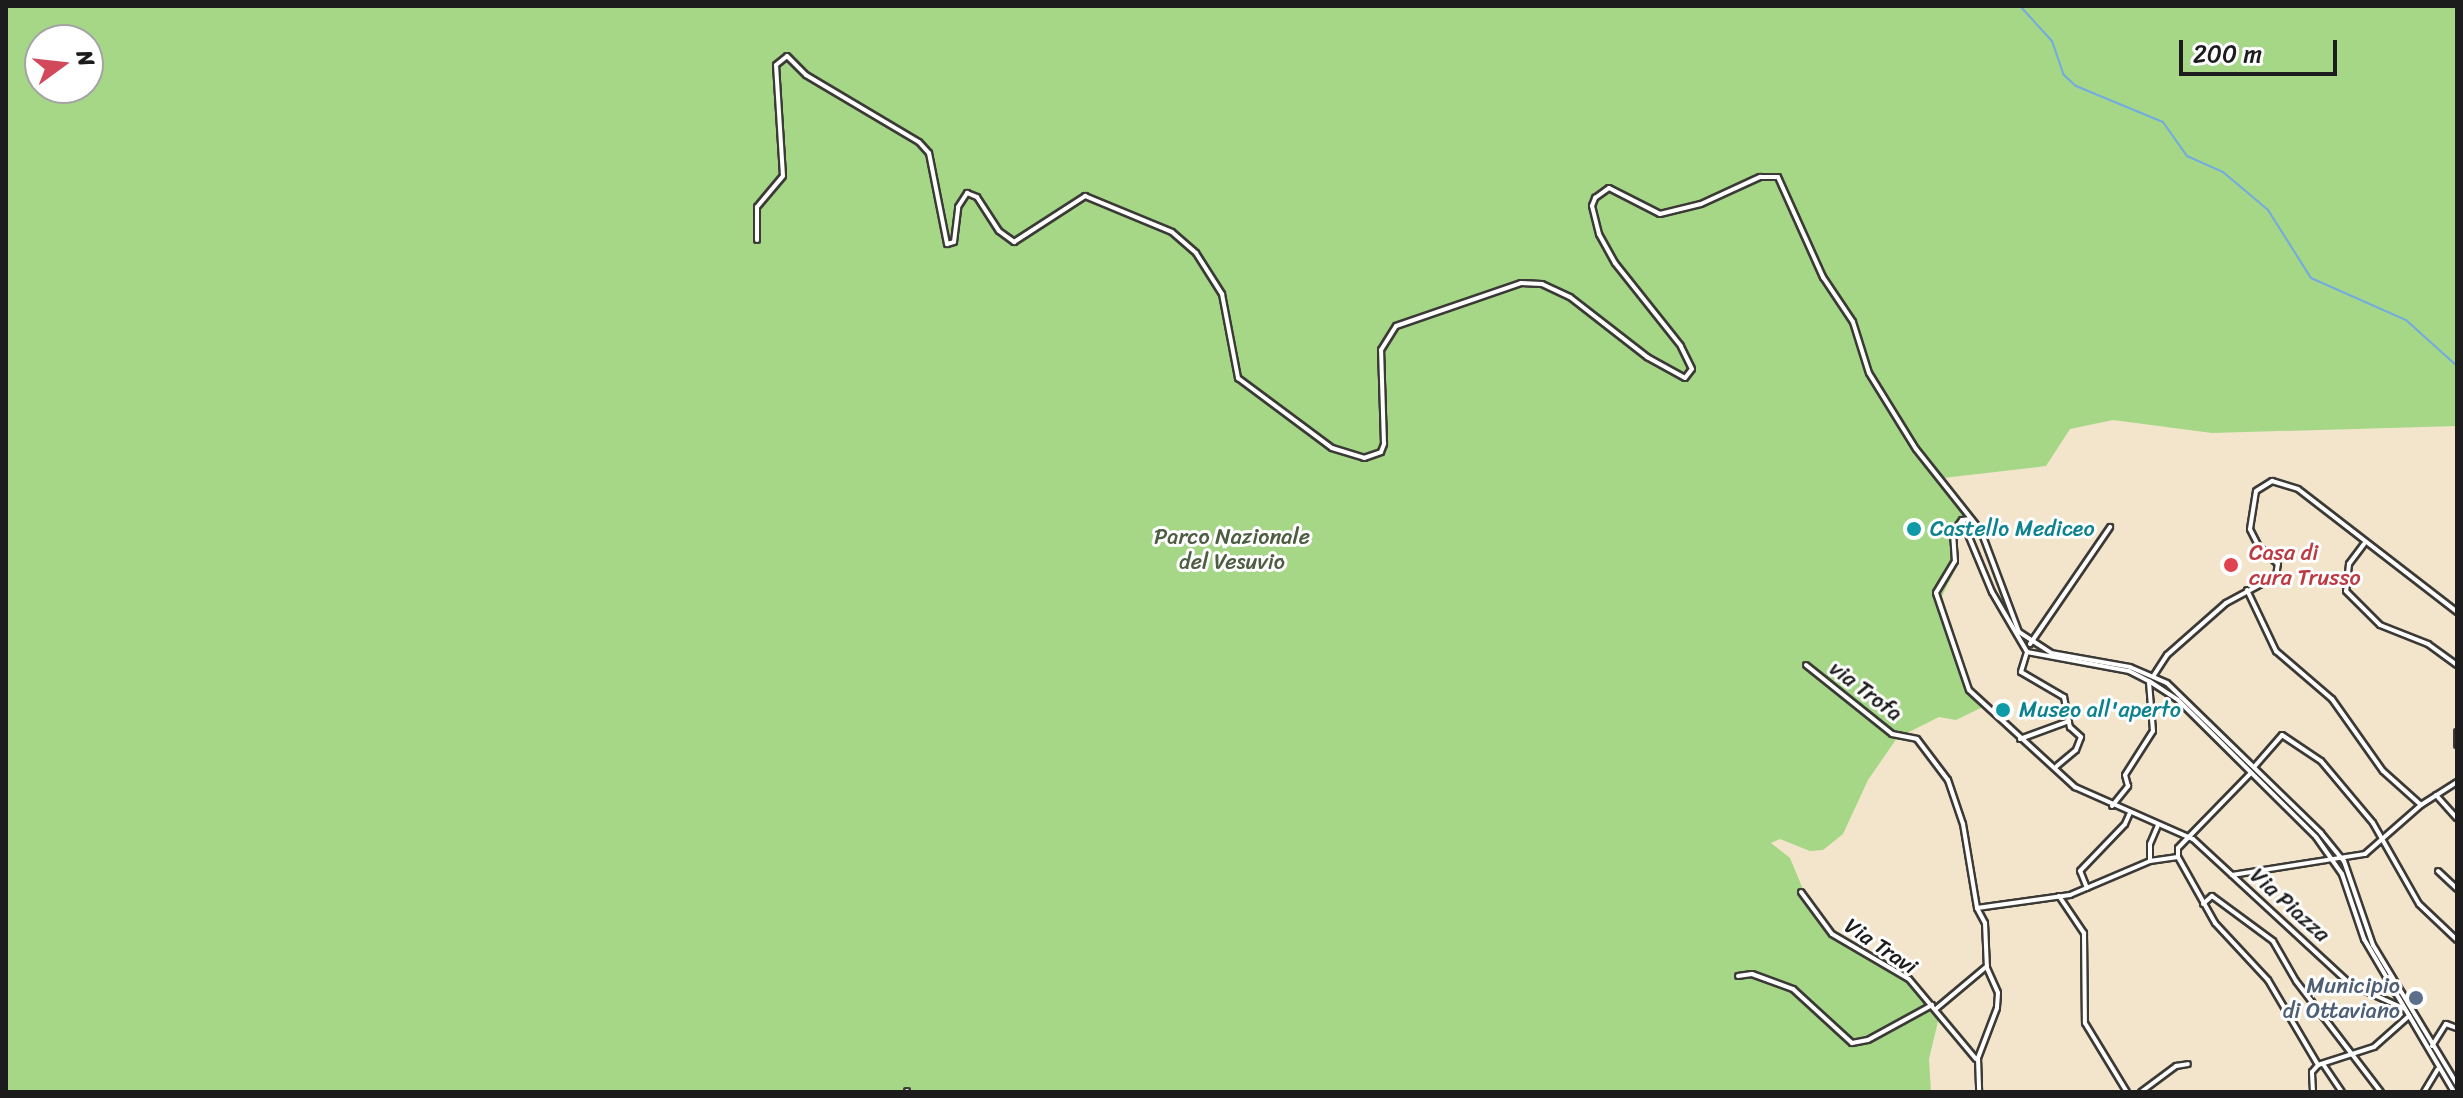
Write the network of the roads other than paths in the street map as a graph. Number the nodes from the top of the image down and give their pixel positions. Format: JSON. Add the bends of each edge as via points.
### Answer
{"nodes":[{"id":1,"x":757,"y":240,"type":"dead end"},
{"id":2,"x":1970,"y":519,"type":"junction"},
{"id":3,"x":1962,"y":520,"type":"junction"},
{"id":4,"x":2110,"y":527,"type":"dead end"},
{"id":5,"x":2364,"y":543,"type":"junction"},
{"id":6,"x":2247,"y":590,"type":"junction"},
{"id":7,"x":2457,"y":612,"type":"edge"},
{"id":8,"x":2030,"y":644,"type":"junction"},
{"id":9,"x":2027,"y":652,"type":"junction"},
{"id":10,"x":1806,"y":665,"type":"dead end"},
{"id":11,"x":2457,"y":665,"type":"edge"},
{"id":12,"x":2154,"y":675,"type":"junction"},
{"id":13,"x":2149,"y":681,"type":"junction"},
{"id":14,"x":2069,"y":721,"type":"junction"},
{"id":15,"x":2457,"y":732,"type":"edge"},
{"id":16,"x":2020,"y":739,"type":"junction"},
{"id":17,"x":2457,"y":745,"type":"edge"},
{"id":18,"x":2057,"y":766,"type":"junction"},
{"id":19,"x":2254,"y":766,"type":"junction"},
{"id":20,"x":2250,"y":774,"type":"junction"},
{"id":21,"x":2457,"y":782,"type":"edge"},
{"id":22,"x":2436,"y":795,"type":"junction"},
{"id":23,"x":2421,"y":805,"type":"junction"},
{"id":24,"x":2112,"y":807,"type":"junction"},
{"id":25,"x":2130,"y":813,"type":"junction"},
{"id":26,"x":2457,"y":818,"type":"edge"},
{"id":27,"x":2158,"y":824,"type":"junction"},
{"id":28,"x":2188,"y":836,"type":"junction"},
{"id":29,"x":2384,"y":841,"type":"junction"},
{"id":30,"x":2178,"y":857,"type":"junction"},
{"id":31,"x":2150,"y":861,"type":"junction"},
{"id":32,"x":2336,"y":861,"type":"junction"},
{"id":33,"x":2344,"y":861,"type":"junction"},
{"id":34,"x":2438,"y":871,"type":"dead end"},
{"id":35,"x":2232,"y":875,"type":"junction"},
{"id":36,"x":2087,"y":888,"type":"junction"},
{"id":37,"x":2457,"y":889,"type":"edge"},
{"id":38,"x":1801,"y":892,"type":"dead end"},
{"id":39,"x":2059,"y":896,"type":"junction"},
{"id":40,"x":2203,"y":904,"type":"junction"},
{"id":41,"x":1977,"y":908,"type":"junction"},
{"id":42,"x":2457,"y":940,"type":"edge"},
{"id":43,"x":1987,"y":966,"type":"junction"},
{"id":44,"x":1738,"y":976,"type":"dead end"},
{"id":45,"x":1934,"y":1007,"type":"junction"},
{"id":46,"x":2408,"y":1013,"type":"junction"},
{"id":47,"x":2457,"y":1028,"type":"edge"},
{"id":48,"x":2430,"y":1049,"type":"junction"},
{"id":49,"x":2349,"y":1053,"type":"junction"},
{"id":50,"x":1978,"y":1061,"type":"junction"},
{"id":51,"x":2188,"y":1064,"type":"dead end"},
{"id":52,"x":2320,"y":1065,"type":"junction"},
{"id":53,"x":2438,"y":1068,"type":"junction"},
{"id":54,"x":2457,"y":1084,"type":"edge"},
{"id":55,"x":1979,"y":1092,"type":"edge"},
{"id":56,"x":2127,"y":1092,"type":"edge"},
{"id":57,"x":2141,"y":1092,"type":"edge"},
{"id":58,"x":2313,"y":1092,"type":"edge"},
{"id":59,"x":2342,"y":1092,"type":"edge"},
{"id":60,"x":2381,"y":1092,"type":"edge"},
{"id":61,"x":2424,"y":1092,"type":"edge"},
{"id":62,"x":2454,"y":1092,"type":"edge"}],
"edges":[{"from":1,"to":2,"type":"street","via":[[757,207],[783,176],[778,59],[794,59],[812,77],[929,153],[947,244],[954,242],[958,207],[967,193],[977,197],[999,231],[1014,242],[1085,196],[1172,232],[1196,253],[1222,294],[1238,378],[1309,433],[1350,456],[1373,457],[1381,452],[1381,350],[1396,326],[1521,283],[1542,284],[1570,297],[1674,376],[1689,375],[1681,346],[1599,234],[1592,206],[1609,188],[1660,214],[1701,204],[1760,177],[1778,177],[1823,277],[1853,322],[1875,383],[1916,449]]},
{"from":2,"to":3,"type":"street"},
{"from":2,"to":8,"type":"street","via":[[1988,544],[2019,632]]},
{"from":3,"to":9,"type":"street","via":[[1992,592]]},
{"from":3,"to":16,"type":"street","name":"Via Piazza","via":[[1953,533],[1955,561],[1937,589],[1938,601],[1969,690]]},
{"from":4,"to":8,"type":"street"},
{"from":5,"to":6,"type":"street","via":[[2298,489],[2272,481],[2256,491],[2250,529],[2280,570],[2269,582]]},
{"from":5,"to":7,"type":"street"},
{"from":5,"to":11,"type":"street","via":[[2349,564],[2346,591],[2380,625],[2428,644]]},
{"from":6,"to":12,"type":"street","via":[[2178,645]]},
{"from":6,"to":23,"type":"street","via":[[2276,651],[2332,699],[2383,771]]},
{"from":8,"to":9,"type":"street"},
{"from":8,"to":12,"type":"street"},
{"from":9,"to":13,"type":"street","via":[[2129,671]]},
{"from":9,"to":14,"type":"street","via":[[2021,672],[2060,694]]},
{"from":10,"to":41,"type":"street","name":"via Trofa","via":[[1892,734],[1917,739],[1948,780],[1963,824]]},
{"from":12,"to":13,"type":"street"},
{"from":12,"to":19,"type":"street","via":[[2182,694]]},
{"from":13,"to":20,"type":"street","via":[[2178,700]]},
{"from":13,"to":24,"type":"street","via":[[2153,731],[2125,775],[2128,786]]},
{"from":14,"to":16,"type":"street"},
{"from":14,"to":18,"type":"street","via":[[2079,732],[2080,743]]},
{"from":15,"to":17,"type":"street"},
{"from":16,"to":18,"type":"street","name":"Via Piazza"},
{"from":18,"to":24,"type":"street","name":"Via Piazza","via":[[2075,787]]},
{"from":19,"to":20,"type":"street"},
{"from":19,"to":29,"type":"street","via":[[2282,735],[2289,739],[2331,770]]},
{"from":19,"to":33,"type":"street"},
{"from":20,"to":28,"type":"street","via":[[2227,803]]},
{"from":20,"to":32,"type":"street"},
{"from":21,"to":22,"type":"street"},
{"from":22,"to":23,"type":"street"},
{"from":22,"to":26,"type":"street"},
{"from":23,"to":29,"type":"street"},
{"from":24,"to":25,"type":"street","name":"Via Piazza"},
{"from":25,"to":27,"type":"street","name":"Via Piazza"},
{"from":25,"to":36,"type":"street","via":[[2080,871]]},
{"from":27,"to":28,"type":"street","name":"Via Piazza"},
{"from":27,"to":31,"type":"street"},
{"from":28,"to":30,"type":"street"},
{"from":28,"to":35,"type":"street","name":"Via Piazza"},
{"from":29,"to":33,"type":"street"},
{"from":29,"to":42,"type":"street","via":[[2419,904]]},
{"from":30,"to":31,"type":"street"},
{"from":30,"to":40,"type":"street"},
{"from":31,"to":36,"type":"street"},
{"from":32,"to":33,"type":"street"},
{"from":32,"to":35,"type":"street"},
{"from":32,"to":46,"type":"street","via":[[2364,939]]},
{"from":33,"to":48,"type":"street","via":[[2368,936]]},
{"from":34,"to":37,"type":"street"},
{"from":35,"to":46,"type":"street","name":"Via Piazza","via":[[2289,922],[2350,984]]},
{"from":36,"to":39,"type":"street"},
{"from":38,"to":45,"type":"street","name":"Via Travi","via":[[1832,934],[1900,973]]},
{"from":39,"to":41,"type":"street"},
{"from":39,"to":56,"type":"street","via":[[2084,933],[2085,1023]]},
{"from":40,"to":49,"type":"street","via":[[2212,896],[2273,941]]},
{"from":40,"to":52,"type":"street","via":[[2268,980]]},
{"from":41,"to":43,"type":"street","name":"via Trofa","via":[[1985,923]]},
{"from":43,"to":45,"type":"street"},
{"from":43,"to":50,"type":"street","name":"via Trofa","via":[[1998,1000]]},
{"from":44,"to":45,"type":"street","via":[[1752,974],[1793,989],[1852,1043]]},
{"from":45,"to":50,"type":"street","name":"Via Travi"},
{"from":46,"to":48,"type":"street"},
{"from":46,"to":49,"type":"street","via":[[2374,1047]]},
{"from":47,"to":48,"type":"street","via":[[2446,1024]]},
{"from":48,"to":53,"type":"street"},
{"from":48,"to":54,"type":"street"},
{"from":49,"to":52,"type":"street"},
{"from":49,"to":60,"type":"street"},
{"from":50,"to":55,"type":"street"},
{"from":51,"to":57,"type":"street","via":[[2176,1066]]},
{"from":52,"to":58,"type":"street","via":[[2312,1072]]},
{"from":52,"to":59,"type":"street"},
{"from":53,"to":61,"type":"street"},
{"from":53,"to":62,"type":"street"}]}
